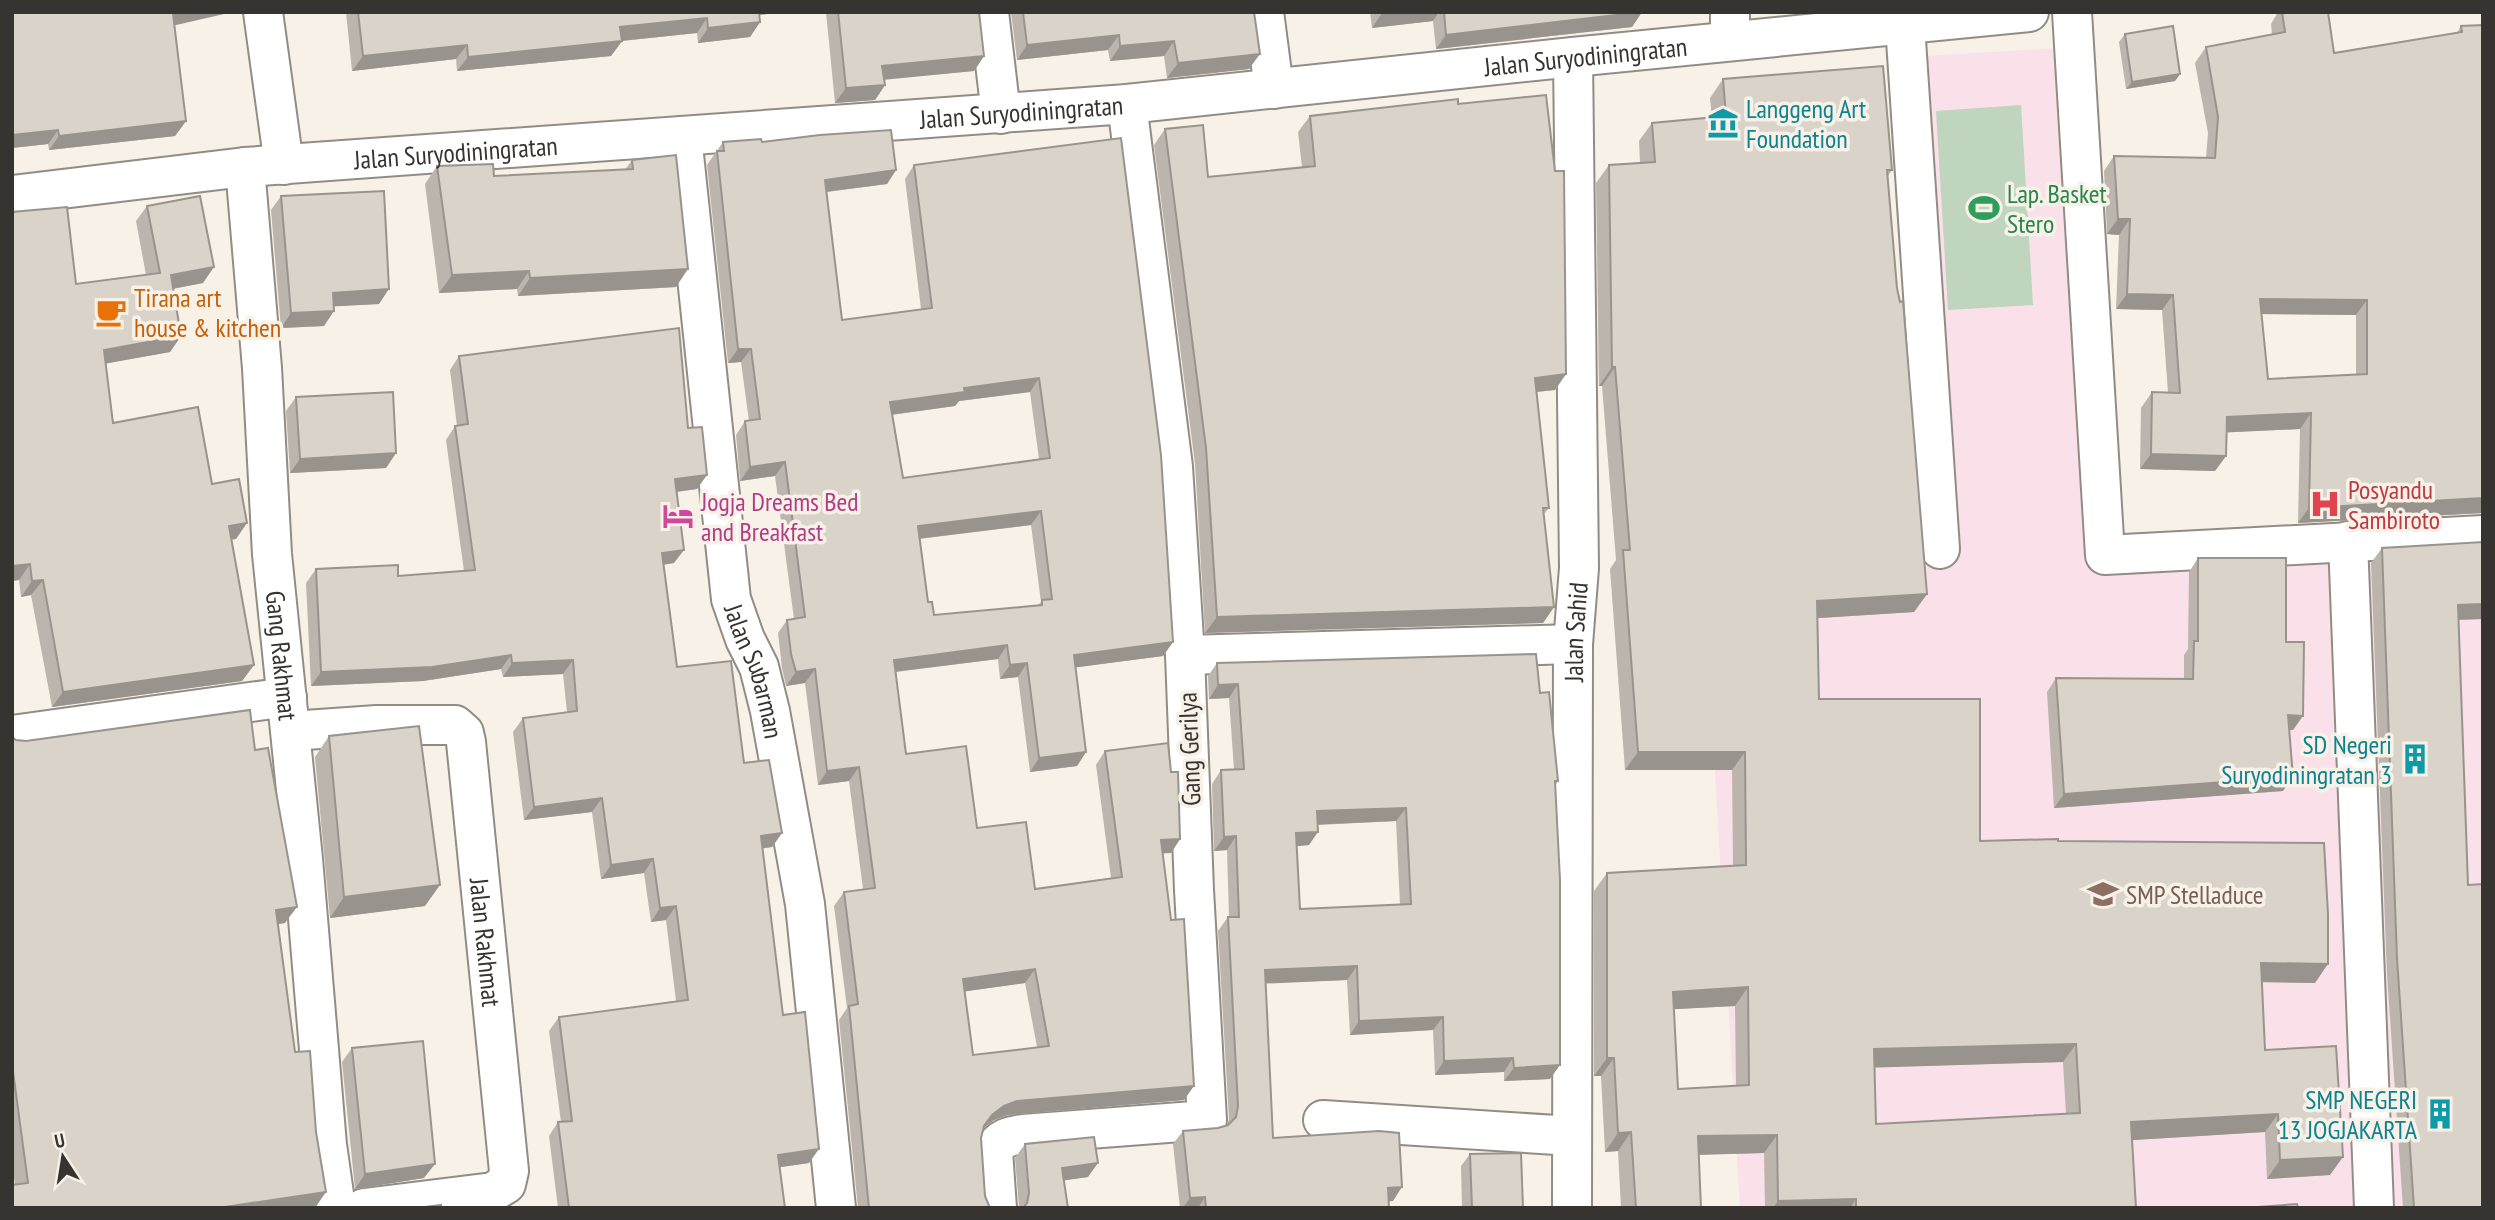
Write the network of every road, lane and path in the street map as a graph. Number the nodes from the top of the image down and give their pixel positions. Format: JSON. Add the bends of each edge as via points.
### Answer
{"nodes":[{"id":1,"x":263,"y":12,"type":"edge"},
{"id":2,"x":989,"y":12,"type":"edge"},
{"id":3,"x":1264,"y":12,"type":"edge"},
{"id":4,"x":2029,"y":12,"type":"edge"},
{"id":5,"x":2072,"y":12,"type":"edge"},
{"id":6,"x":1905,"y":24,"type":"junction"},
{"id":7,"x":1730,"y":27,"type":"edge"},
{"id":8,"x":1573,"y":57,"type":"junction"},
{"id":9,"x":1273,"y":89,"type":"junction"},
{"id":10,"x":1127,"y":104,"type":"junction"},
{"id":11,"x":1001,"y":114,"type":"junction"},
{"id":12,"x":682,"y":136,"type":"junction"},
{"id":13,"x":284,"y":165,"type":"junction"},
{"id":14,"x":245,"y":167,"type":"junction"},
{"id":15,"x":12,"y":195,"type":"edge"},
{"id":16,"x":2483,"y":535,"type":"edge"},
{"id":17,"x":2348,"y":541,"type":"junction"},
{"id":18,"x":1940,"y":549,"type":"dead end"},
{"id":19,"x":1573,"y":644,"type":"junction"},
{"id":20,"x":1185,"y":655,"type":"junction"},
{"id":21,"x":289,"y":714,"type":"junction"},
{"id":22,"x":12,"y":735,"type":"edge"},
{"id":23,"x":1324,"y":1120,"type":"dead end"},
{"id":24,"x":1572,"y":1136,"type":"junction"},
{"id":25,"x":2364,"y":1207,"type":"edge"},
{"id":26,"x":341,"y":1208,"type":"edge"},
{"id":27,"x":364,"y":1208,"type":"edge"},
{"id":28,"x":836,"y":1208,"type":"edge"},
{"id":29,"x":997,"y":1208,"type":"edge"},
{"id":30,"x":1572,"y":1208,"type":"edge"}],
"edges":[{"from":1,"to":13,"type":"street"},
{"from":2,"to":11,"type":"street"},
{"from":3,"to":9,"type":"street"},
{"from":4,"to":6,"type":"street","name":"Jalan Suryodiningratan"},
{"from":5,"to":17,"type":"street","via":[[2105,555]]},
{"from":6,"to":7,"type":"street","name":"Jalan Suryodiningratan"},
{"from":6,"to":18,"type":"street"},
{"from":7,"to":8,"type":"street","name":"Jalan Suryodiningratan"},
{"from":8,"to":9,"type":"street","name":"Jalan Suryodiningratan"},
{"from":8,"to":19,"type":"street","name":"Jalan Sahid","via":[[1579,568]]},
{"from":9,"to":10,"type":"street","name":"Jalan Suryodiningratan"},
{"from":10,"to":11,"type":"street","name":"Jalan Suryodiningratan"},
{"from":10,"to":20,"type":"street","name":"Gang Gerilya","via":[[1173,467]]},
{"from":11,"to":12,"type":"street","name":"Jalan Suryodiningratan"},
{"from":12,"to":13,"type":"street","name":"Jalan Suryodiningratan"},
{"from":12,"to":28,"type":"street","name":"Jalan Subarman","via":[[731,599],[759,667],[770,711],[805,904]]},
{"from":13,"to":14,"type":"street","name":"Jalan Suryodiningratan"},
{"from":14,"to":15,"type":"street","name":"Jalan Suryodiningratan"},
{"from":14,"to":21,"type":"street","name":"Gang Rakhmat","via":[[272,554]]},
{"from":16,"to":17,"type":"street"},
{"from":17,"to":25,"type":"street"},
{"from":19,"to":20,"type":"street"},
{"from":19,"to":24,"type":"street","name":"Jalan Sahid"},
{"from":20,"to":29,"type":"street","name":"Gang Gerilya","via":[[1207,1120],[1006,1137],[993,1151]]},
{"from":21,"to":22,"type":"street"},
{"from":21,"to":26,"type":"street","name":"Gang Rakhmat","via":[[327,1144],[335,1202]]},
{"from":21,"to":27,"type":"street","name":"Jalan Rakhmat","via":[[377,725],[455,725],[466,742],[509,1171],[506,1184],[493,1192]]},
{"from":23,"to":24,"type":"street"},
{"from":24,"to":30,"type":"street","name":"Jalan Sahid"}]}
